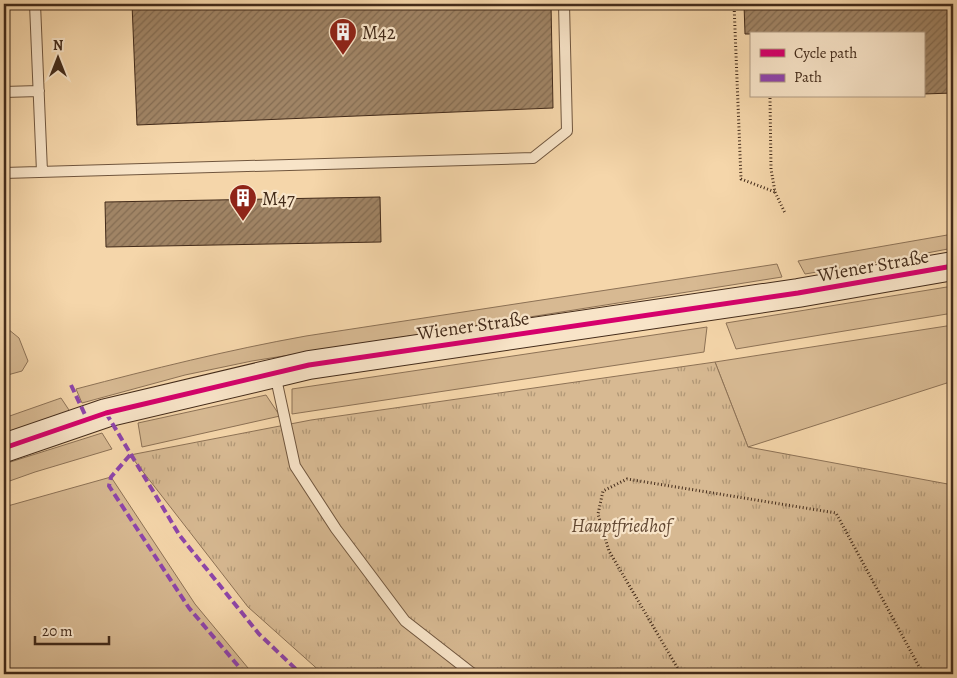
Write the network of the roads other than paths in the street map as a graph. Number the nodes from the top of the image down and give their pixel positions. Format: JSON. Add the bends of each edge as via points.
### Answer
{"nodes":[{"id":1,"x":36,"y":4,"type":"edge"},
{"id":2,"x":564,"y":4,"type":"edge"},
{"id":3,"x":39,"y":90,"type":"junction"},
{"id":4,"x":4,"y":92,"type":"edge"},
{"id":5,"x":42,"y":172,"type":"junction"},
{"id":6,"x":4,"y":173,"type":"edge"},
{"id":7,"x":953,"y":266,"type":"edge"},
{"id":8,"x":274,"y":373,"type":"junction"},
{"id":9,"x":4,"y":448,"type":"edge"},
{"id":10,"x":473,"y":674,"type":"edge"}],
"edges":[{"from":1,"to":3,"type":"lane"},
{"from":2,"to":5,"type":"lane","via":[[566,131],[533,158]]},
{"from":3,"to":4,"type":"lane"},
{"from":3,"to":5,"type":"lane"},
{"from":5,"to":6,"type":"lane"},
{"from":7,"to":8,"type":"main road","name":"Wiener Straße","via":[[798,293]]},
{"from":8,"to":9,"type":"main road","name":"Wiener Straße","via":[[106,413]]},
{"from":8,"to":10,"type":"lane","via":[[295,466],[336,529],[405,621]]}]}
